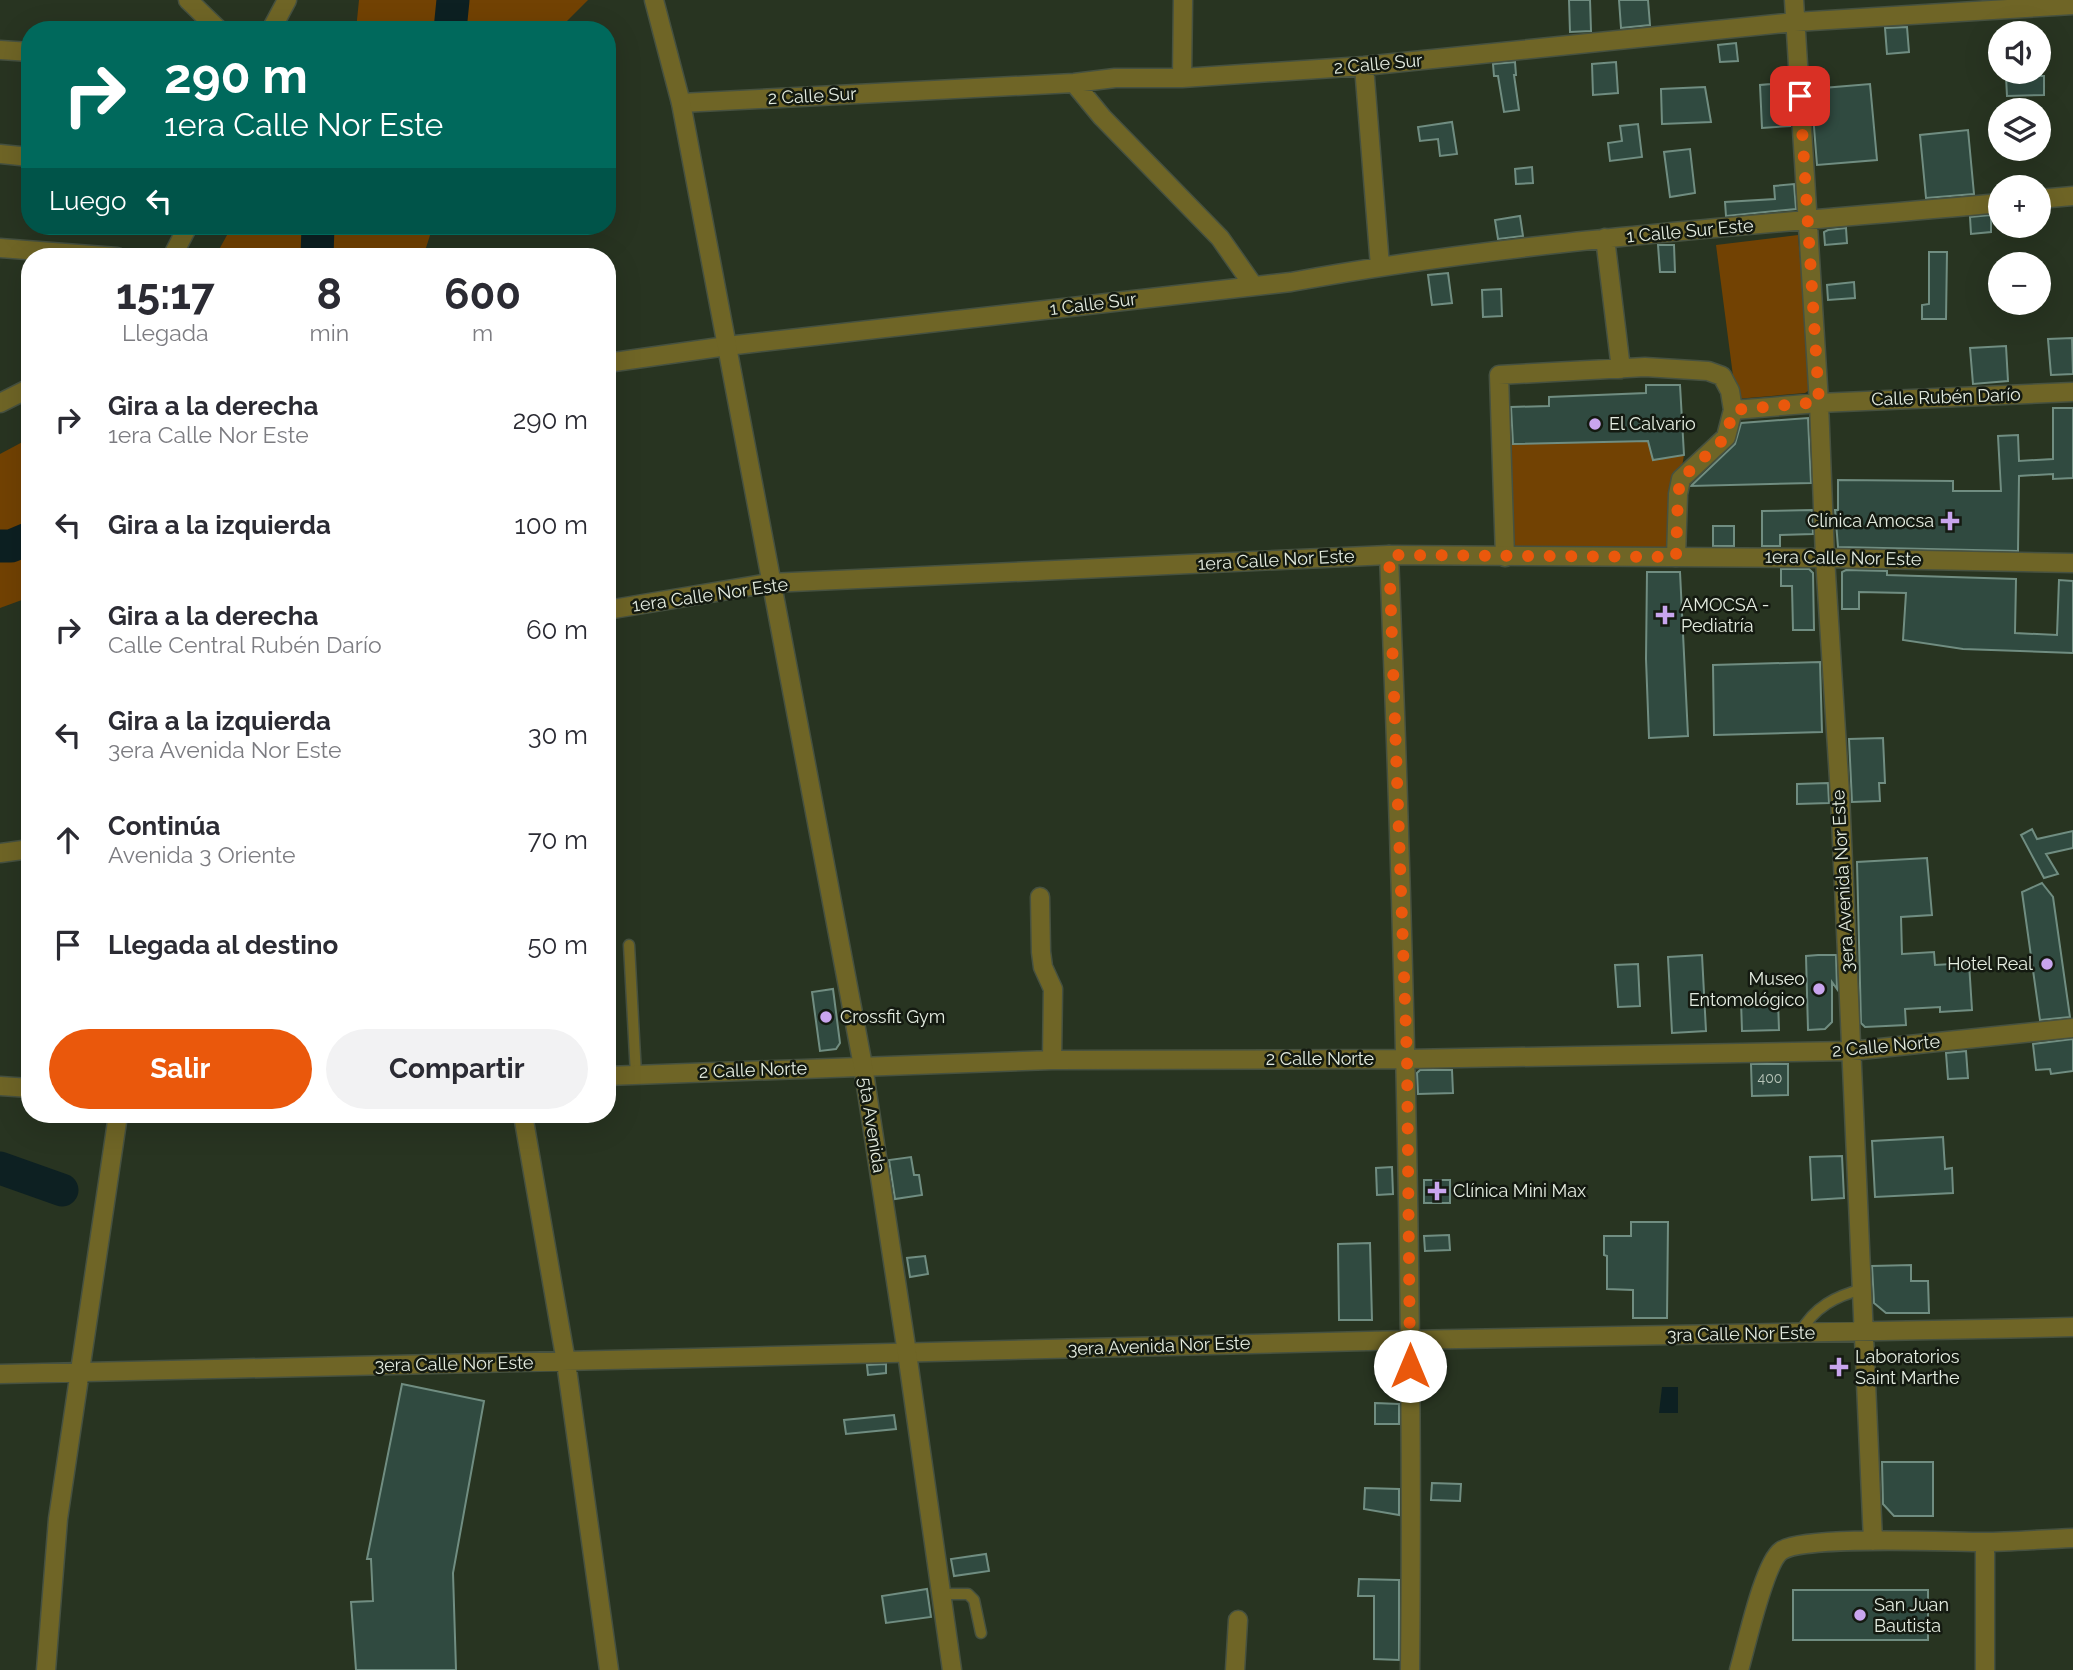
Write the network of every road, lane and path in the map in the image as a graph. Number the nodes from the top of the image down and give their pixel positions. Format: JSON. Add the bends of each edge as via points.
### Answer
{"nodes":[{"id":1,"x":188,"y":0,"type":"edge"},
{"id":2,"x":287,"y":0,"type":"edge"},
{"id":3,"x":654,"y":0,"type":"edge"},
{"id":4,"x":1183,"y":0,"type":"edge"},
{"id":5,"x":1794,"y":0,"type":"edge"},
{"id":6,"x":2073,"y":5,"type":"edge"},
{"id":7,"x":210,"y":21,"type":"edge"},
{"id":8,"x":276,"y":21,"type":"edge"},
{"id":9,"x":1796,"y":22,"type":"junction"},
{"id":10,"x":0,"y":50,"type":"edge"},
{"id":11,"x":21,"y":51,"type":"edge"},
{"id":12,"x":1364,"y":66,"type":"junction"},
{"id":13,"x":1182,"y":78,"type":"junction"},
{"id":14,"x":1074,"y":83,"type":"junction"},
{"id":15,"x":681,"y":103,"type":"junction"},
{"id":16,"x":0,"y":154,"type":"edge"},
{"id":17,"x":21,"y":155,"type":"edge"},
{"id":18,"x":2073,"y":196,"type":"edge"},
{"id":19,"x":2051,"y":198,"type":"edge"},
{"id":20,"x":1988,"y":204,"type":"edge"},
{"id":21,"x":1808,"y":221,"type":"junction"},
{"id":22,"x":1605,"y":238,"type":"junction"},
{"id":23,"x":0,"y":248,"type":"edge"},
{"id":24,"x":21,"y":250,"type":"edge"},
{"id":25,"x":1380,"y":266,"type":"junction"},
{"id":26,"x":1253,"y":285,"type":"junction"},
{"id":27,"x":727,"y":346,"type":"junction"},
{"id":28,"x":616,"y":362,"type":"edge"},
{"id":29,"x":1621,"y":369,"type":"junction"},
{"id":30,"x":21,"y":392,"type":"edge"},
{"id":31,"x":2073,"y":392,"type":"edge"},
{"id":32,"x":1819,"y":402,"type":"junction"},
{"id":33,"x":0,"y":403,"type":"edge"},
{"id":34,"x":1733,"y":410,"type":"junction"},
{"id":35,"x":1389,"y":555,"type":"junction"},
{"id":36,"x":1505,"y":557,"type":"junction"},
{"id":37,"x":1676,"y":557,"type":"junction"},
{"id":38,"x":1825,"y":558,"type":"junction"},
{"id":39,"x":2073,"y":563,"type":"edge"},
{"id":40,"x":771,"y":583,"type":"junction"},
{"id":41,"x":616,"y":609,"type":"edge"},
{"id":42,"x":21,"y":850,"type":"edge"},
{"id":43,"x":0,"y":853,"type":"edge"},
{"id":44,"x":1040,"y":897,"type":"dead end"},
{"id":45,"x":629,"y":945,"type":"dead end"},
{"id":46,"x":2073,"y":1028,"type":"edge"},
{"id":47,"x":1851,"y":1051,"type":"junction"},
{"id":48,"x":1407,"y":1059,"type":"junction"},
{"id":49,"x":1052,"y":1060,"type":"junction"},
{"id":50,"x":863,"y":1066,"type":"junction"},
{"id":51,"x":636,"y":1075,"type":"junction"},
{"id":52,"x":616,"y":1076,"type":"edge"},
{"id":53,"x":0,"y":1086,"type":"edge"},
{"id":54,"x":21,"y":1087,"type":"edge"},
{"id":55,"x":117,"y":1123,"type":"edge"},
{"id":56,"x":524,"y":1123,"type":"edge"},
{"id":57,"x":1863,"y":1289,"type":"junction"},
{"id":58,"x":2073,"y":1327,"type":"edge"},
{"id":59,"x":1865,"y":1333,"type":"junction"},
{"id":60,"x":1799,"y":1334,"type":"junction"},
{"id":61,"x":1410,"y":1340,"type":"junction"},
{"id":62,"x":908,"y":1353,"type":"junction"},
{"id":63,"x":566,"y":1362,"type":"junction"},
{"id":64,"x":78,"y":1372,"type":"junction"},
{"id":65,"x":0,"y":1374,"type":"edge"},
{"id":66,"x":2073,"y":1538,"type":"edge"},
{"id":67,"x":1873,"y":1541,"type":"junction"},
{"id":68,"x":1985,"y":1542,"type":"junction"},
{"id":69,"x":942,"y":1594,"type":"junction"},
{"id":70,"x":1238,"y":1619,"type":"dead end"},
{"id":71,"x":981,"y":1633,"type":"dead end"},
{"id":72,"x":46,"y":1670,"type":"edge"},
{"id":73,"x":609,"y":1670,"type":"edge"},
{"id":74,"x":952,"y":1670,"type":"edge"},
{"id":75,"x":1235,"y":1670,"type":"edge"},
{"id":76,"x":1410,"y":1670,"type":"edge"},
{"id":77,"x":1739,"y":1670,"type":"edge"},
{"id":78,"x":1985,"y":1670,"type":"edge"}],
"edges":[{"from":1,"to":7,"type":"street"},
{"from":2,"to":8,"type":"street"},
{"from":3,"to":15,"type":"street","name":"5ta Avenida"},
{"from":4,"to":13,"type":"street"},
{"from":5,"to":9,"type":"street","name":"3era Avenida Nor Este"},
{"from":6,"to":9,"type":"street","name":"2 Calle Sur"},
{"from":9,"to":12,"type":"street","name":"2 Calle Sur"},
{"from":9,"to":21,"type":"street","name":"3era Avenida Nor Este"},
{"from":10,"to":11,"type":"street"},
{"from":12,"to":13,"type":"street","name":"2 Calle Sur"},
{"from":12,"to":25,"type":"street"},
{"from":13,"to":14,"type":"street","name":"2 Calle Sur"},
{"from":14,"to":15,"type":"street","name":"2 Calle Sur"},
{"from":14,"to":26,"type":"street","via":[[1220,238]]},
{"from":15,"to":27,"type":"street","name":"5ta Avenida"},
{"from":16,"to":17,"type":"street"},
{"from":18,"to":19,"type":"street"},
{"from":20,"to":21,"type":"street","name":"1 Calle Sur Este"},
{"from":21,"to":22,"type":"street","name":"1 Calle Sur Este"},
{"from":21,"to":32,"type":"street","name":"3era Avenida Nor Este"},
{"from":22,"to":25,"type":"street","name":"1 Calle Sur Este"},
{"from":22,"to":29,"type":"street"},
{"from":23,"to":24,"type":"street"},
{"from":25,"to":26,"type":"street","name":"1 Calle Sur"},
{"from":26,"to":27,"type":"street","name":"1 Calle Sur"},
{"from":27,"to":28,"type":"street","name":"1 Calle Sur"},
{"from":27,"to":40,"type":"street","name":"5ta Avenida"},
{"from":29,"to":34,"type":"street","via":[[1709,371],[1722,376]]},
{"from":29,"to":36,"type":"street","via":[[1499,375]]},
{"from":30,"to":33,"type":"street"},
{"from":31,"to":32,"type":"street","name":"Calle Rubén Darío"},
{"from":32,"to":34,"type":"street","name":"Calle Rubén Darío"},
{"from":32,"to":38,"type":"street","name":"3era Avenida Nor Este"},
{"from":34,"to":37,"type":"street","via":[[1726,437],[1681,479]]},
{"from":35,"to":36,"type":"street","name":"1era Calle Nor Este"},
{"from":35,"to":40,"type":"street","name":"1era Calle Nor Este"},
{"from":35,"to":48,"type":"street"},
{"from":36,"to":37,"type":"street","name":"1era Calle Nor Este"},
{"from":37,"to":38,"type":"street","name":"1era Calle Nor Este"},
{"from":38,"to":39,"type":"street","name":"1era Calle Nor Este"},
{"from":38,"to":47,"type":"street","name":"3era Avenida Nor Este"},
{"from":40,"to":41,"type":"street","name":"1era Calle Nor Este"},
{"from":40,"to":50,"type":"street","name":"5ta Avenida"},
{"from":42,"to":43,"type":"street"},
{"from":44,"to":49,"type":"street","via":[[1043,967],[1054,989]]},
{"from":45,"to":51,"type":"lane"},
{"from":46,"to":47,"type":"street","name":"2 Calle Norte"},
{"from":47,"to":48,"type":"street","name":"2 Calle Norte"},
{"from":47,"to":57,"type":"street","name":"3era Avenida Nor Este"},
{"from":48,"to":49,"type":"street","name":"2 Calle Norte"},
{"from":48,"to":61,"type":"street"},
{"from":49,"to":50,"type":"street","name":"2 Calle Norte"},
{"from":50,"to":51,"type":"street","name":"2 Calle Norte"},
{"from":50,"to":62,"type":"street","name":"5ta Avenida"},
{"from":51,"to":52,"type":"street","name":"2 Calle Norte"},
{"from":53,"to":54,"type":"street"},
{"from":55,"to":64,"type":"street"},
{"from":56,"to":63,"type":"street"},
{"from":57,"to":59,"type":"street","name":"3era Avenida Nor Este"},
{"from":57,"to":60,"type":"lane","via":[[1827,1302]]},
{"from":58,"to":59,"type":"street","name":"3ra Calle Nor Este"},
{"from":59,"to":60,"type":"street","name":"3ra Calle Nor Este"},
{"from":59,"to":67,"type":"street","name":"3era Avenida Nor Este"},
{"from":60,"to":61,"type":"street","name":"3ra Calle Nor Este"},
{"from":61,"to":62,"type":"street","name":"3era Avenida Nor Este"},
{"from":61,"to":76,"type":"street"},
{"from":62,"to":63,"type":"street","name":"3era Calle Nor Este"},
{"from":62,"to":69,"type":"street","name":"5ta Avenida"},
{"from":63,"to":64,"type":"street","name":"3era Calle Nor Este"},
{"from":63,"to":73,"type":"street"},
{"from":64,"to":65,"type":"street","name":"3era Calle Nor Este"},
{"from":64,"to":72,"type":"street","via":[[58,1519]]},
{"from":66,"to":68,"type":"street"},
{"from":67,"to":68,"type":"street"},
{"from":67,"to":77,"type":"street","via":[[1792,1545],[1780,1552],[1762,1591]]},
{"from":68,"to":78,"type":"street"},
{"from":69,"to":71,"type":"lane","via":[[968,1594],[974,1600]]},
{"from":69,"to":74,"type":"street","name":"5ta Avenida"},
{"from":70,"to":75,"type":"street"}]}
